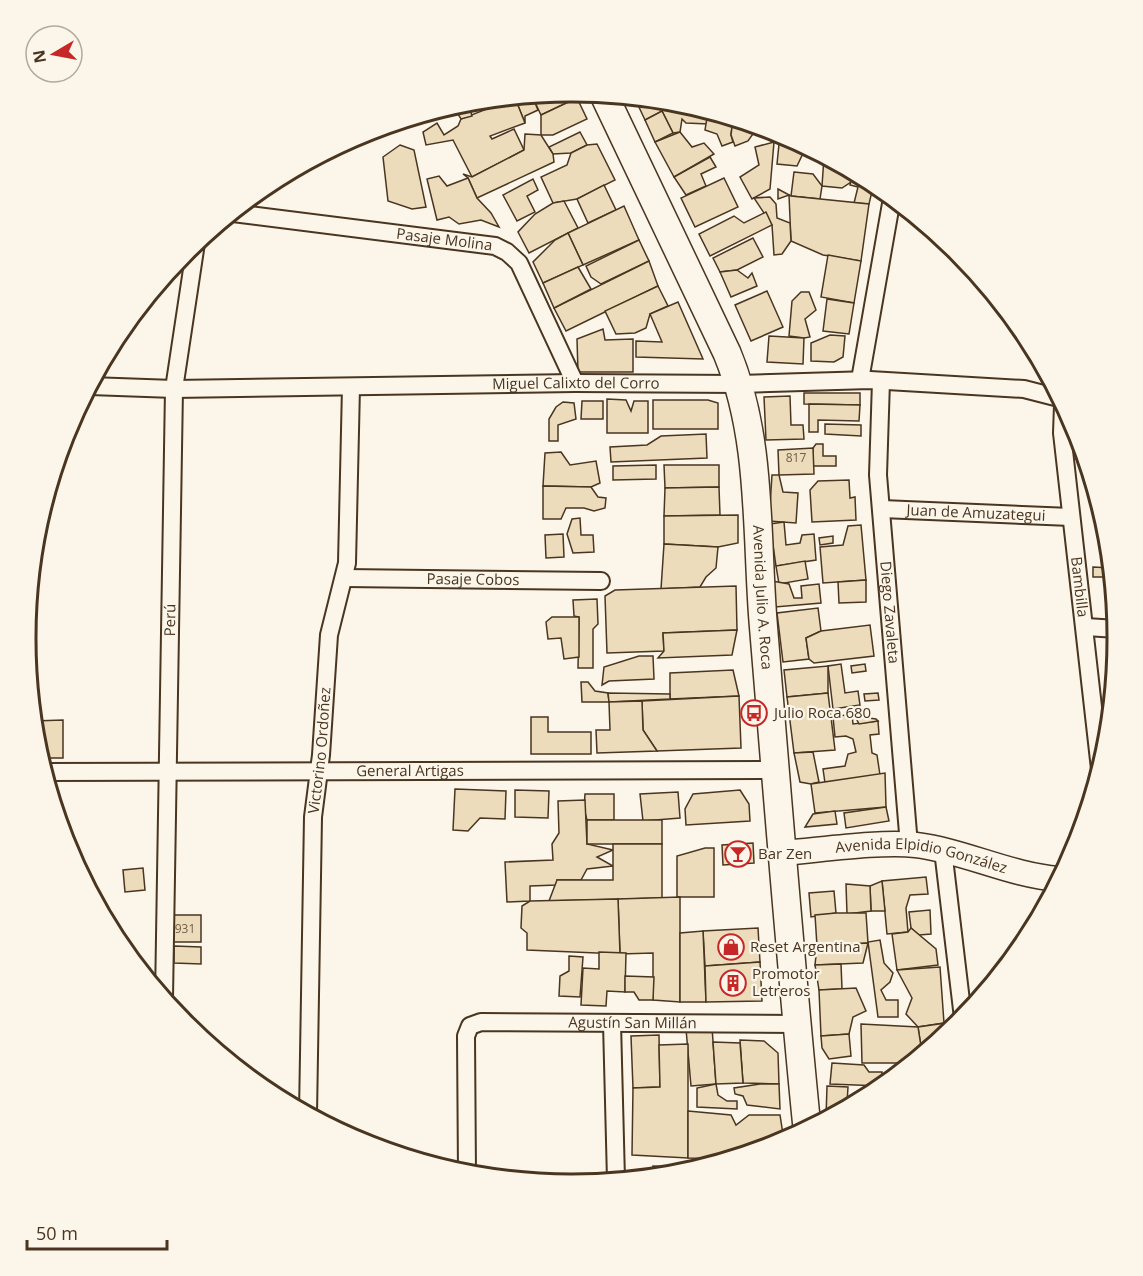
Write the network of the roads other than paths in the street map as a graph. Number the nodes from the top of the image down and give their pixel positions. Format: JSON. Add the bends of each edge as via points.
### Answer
{"nodes":[{"id":1,"x":608,"y":104,"type":"edge"},
{"id":2,"x":890,"y":208,"type":"edge"},
{"id":3,"x":244,"y":214,"type":"edge"},
{"id":4,"x":194,"y":258,"type":"edge"},
{"id":5,"x":860,"y":381,"type":"junction"},
{"id":6,"x":881,"y":381,"type":"junction"},
{"id":7,"x":575,"y":383,"type":"junction"},
{"id":8,"x":740,"y":384,"type":"junction"},
{"id":9,"x":99,"y":386,"type":"edge"},
{"id":10,"x":351,"y":387,"type":"junction"},
{"id":11,"x":174,"y":389,"type":"junction"},
{"id":12,"x":1049,"y":395,"type":"edge"},
{"id":13,"x":1062,"y":425,"type":"edge"},
{"id":14,"x":882,"y":509,"type":"junction"},
{"id":15,"x":1071,"y":517,"type":"junction"},
{"id":16,"x":345,"y":578,"type":"junction"},
{"id":17,"x":601,"y":581,"type":"dead end"},
{"id":18,"x":1086,"y":627,"type":"junction"},
{"id":19,"x":1107,"y":628,"type":"edge"},
{"id":20,"x":1097,"y":741,"type":"edge"},
{"id":21,"x":776,"y":770,"type":"junction"},
{"id":22,"x":168,"y":771,"type":"junction"},
{"id":23,"x":53,"y":772,"type":"edge"},
{"id":24,"x":318,"y":772,"type":"junction"},
{"id":25,"x":909,"y":845,"type":"junction"},
{"id":26,"x":942,"y":850,"type":"junction"},
{"id":27,"x":782,"y":853,"type":"junction"},
{"id":28,"x":1051,"y":878,"type":"edge"},
{"id":29,"x":164,"y":985,"type":"edge"},
{"id":30,"x":961,"y":1005,"type":"edge"},
{"id":31,"x":612,"y":1023,"type":"junction"},
{"id":32,"x":797,"y":1024,"type":"junction"},
{"id":33,"x":309,"y":1105,"type":"edge"},
{"id":34,"x":806,"y":1119,"type":"edge"},
{"id":35,"x":466,"y":1163,"type":"edge"},
{"id":36,"x":616,"y":1171,"type":"edge"}],
"edges":[{"from":1,"to":8,"type":"main road","name":"Avenida Julio A. Roca"},
{"from":2,"to":5,"type":"street"},
{"from":3,"to":7,"type":"street","name":"Pasaje Molina","via":[[495,246],[507,252],[519,262]]},
{"from":4,"to":11,"type":"street","name":"Perú"},
{"from":5,"to":6,"type":"street","name":"Miguel Calixto del Corro"},
{"from":5,"to":8,"type":"street","name":"Miguel Calixto del Corro"},
{"from":6,"to":12,"type":"street","name":"Miguel Calixto del Corro","via":[[1023,389]]},
{"from":6,"to":14,"type":"street","name":"Diego Zavaleta","via":[[878,475]]},
{"from":7,"to":8,"type":"street","name":"Miguel Calixto del Corro"},
{"from":7,"to":10,"type":"street","name":"Miguel Calixto del Corro"},
{"from":8,"to":21,"type":"main road","name":"Avenida Julio A. Roca","via":[[752,441]]},
{"from":9,"to":11,"type":"street","name":"Miguel Calixto del Corro"},
{"from":10,"to":11,"type":"street","name":"Miguel Calixto del Corro"},
{"from":10,"to":16,"type":"street","name":"Victorino Ordoñez"},
{"from":11,"to":22,"type":"street","name":"Perú"},
{"from":13,"to":15,"type":"street","name":"Bambilla"},
{"from":14,"to":15,"type":"street","name":"Juan de Amuzategui"},
{"from":14,"to":25,"type":"street","name":"Diego Zavaleta"},
{"from":15,"to":18,"type":"street","name":"Bambilla"},
{"from":16,"to":17,"type":"street","name":"Pasaje Cobos"},
{"from":16,"to":24,"type":"street","name":"Victorino Ordoñez","via":[[330,635]]},
{"from":18,"to":19,"type":"street"},
{"from":18,"to":20,"type":"street","name":"Bambilla"},
{"from":21,"to":24,"type":"street","name":"General Artigas"},
{"from":21,"to":27,"type":"main road","name":"Avenida Julio A. Roca"},
{"from":22,"to":23,"type":"street","name":"General Artigas"},
{"from":22,"to":24,"type":"street","name":"General Artigas"},
{"from":22,"to":29,"type":"street","name":"Perú"},
{"from":24,"to":33,"type":"street","name":"Victorino Ordoñez","via":[[313,817]]},
{"from":25,"to":26,"type":"main road","name":"Avenida Elpidio González"},
{"from":25,"to":27,"type":"main road","name":"Avenida Elpidio González"},
{"from":26,"to":28,"type":"main road","name":"Avenida Elpidio González","via":[[1013,872]]},
{"from":26,"to":30,"type":"street"},
{"from":27,"to":32,"type":"main road","name":"Avenida Julio A. Roca"},
{"from":31,"to":32,"type":"street","name":"Agustín San Millán"},
{"from":31,"to":35,"type":"street","name":"Agustín San Millán","via":[[481,1022],[470,1026],[466,1036]]},
{"from":31,"to":36,"type":"street"},
{"from":32,"to":34,"type":"main road","name":"Avenida Julio A. Roca"}]}
